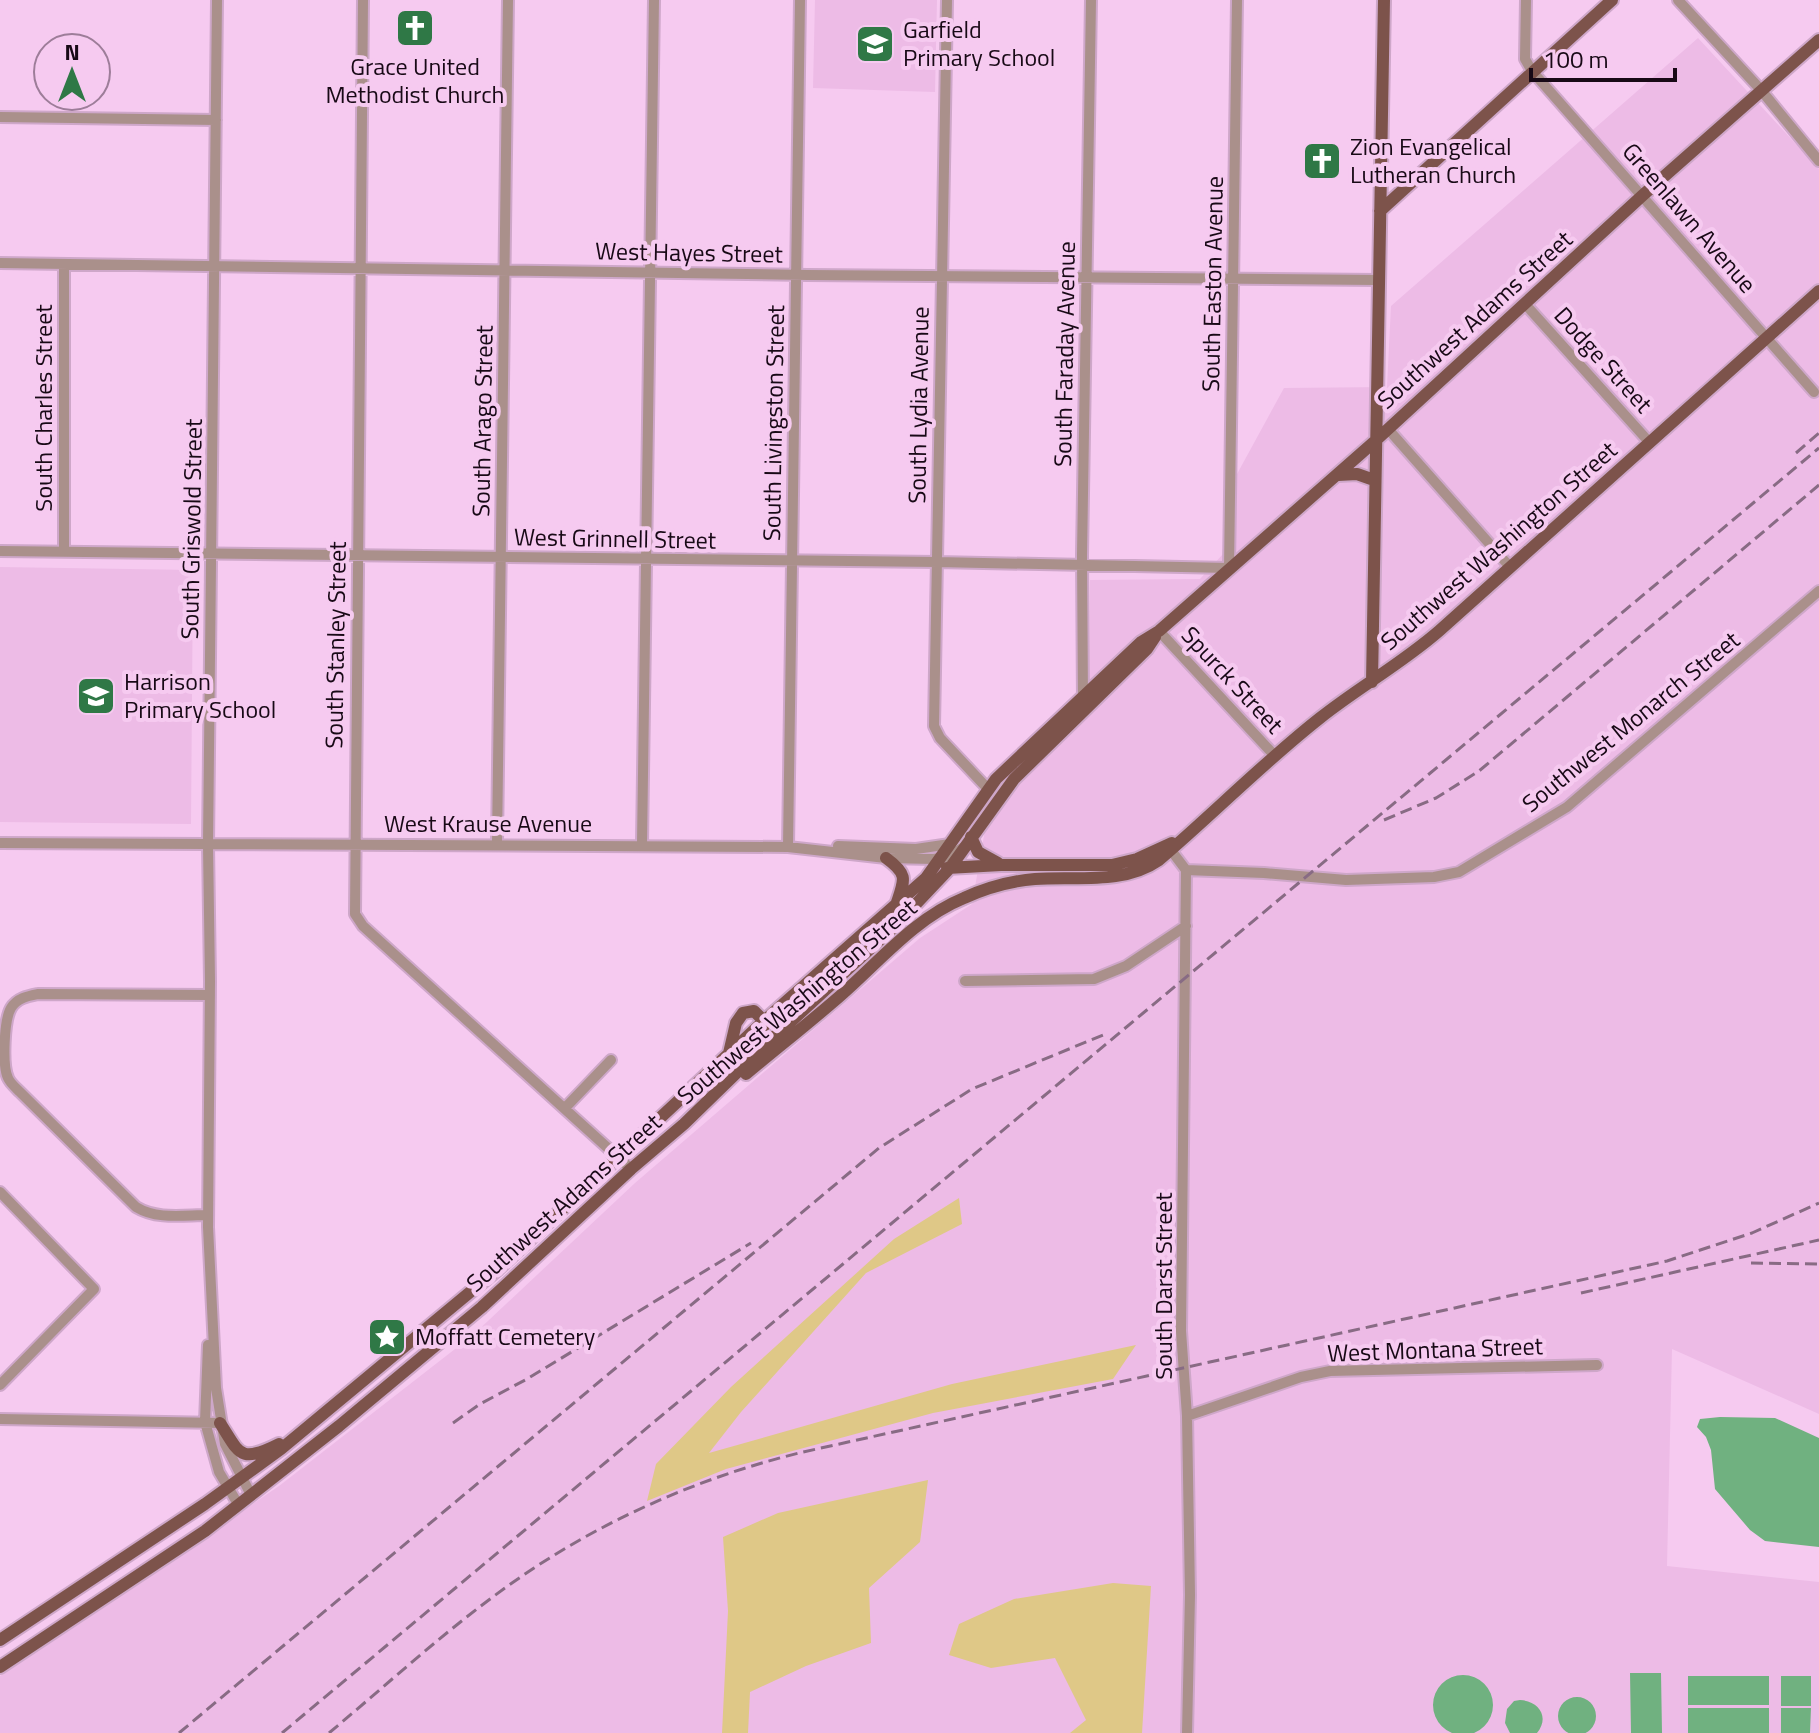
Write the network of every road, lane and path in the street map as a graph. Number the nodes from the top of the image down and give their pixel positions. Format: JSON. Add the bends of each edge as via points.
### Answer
{"nodes":[{"id":1,"x":217,"y":0,"type":"edge"},
{"id":2,"x":363,"y":0,"type":"edge"},
{"id":3,"x":508,"y":0,"type":"edge"},
{"id":4,"x":654,"y":0,"type":"edge"},
{"id":5,"x":800,"y":0,"type":"edge"},
{"id":6,"x":947,"y":0,"type":"edge"},
{"id":7,"x":1091,"y":0,"type":"edge"},
{"id":8,"x":1237,"y":0,"type":"edge"},
{"id":9,"x":1384,"y":0,"type":"edge"},
{"id":10,"x":1526,"y":0,"type":"edge"},
{"id":11,"x":1612,"y":0,"type":"edge"},
{"id":12,"x":1678,"y":0,"type":"edge"},
{"id":13,"x":1819,"y":40,"type":"edge"},
{"id":14,"x":1532,"y":71,"type":"junction"},
{"id":15,"x":1761,"y":90,"type":"junction"},
{"id":16,"x":0,"y":117,"type":"edge"},
{"id":17,"x":216,"y":120,"type":"junction"},
{"id":18,"x":1819,"y":161,"type":"edge"},
{"id":19,"x":1643,"y":195,"type":"junction"},
{"id":20,"x":1380,"y":211,"type":"junction"},
{"id":21,"x":0,"y":263,"type":"edge"},
{"id":22,"x":64,"y":264,"type":"junction"},
{"id":23,"x":214,"y":267,"type":"junction"},
{"id":24,"x":360,"y":269,"type":"junction"},
{"id":25,"x":505,"y":271,"type":"junction"},
{"id":26,"x":651,"y":273,"type":"junction"},
{"id":27,"x":796,"y":275,"type":"junction"},
{"id":28,"x":941,"y":276,"type":"junction"},
{"id":29,"x":1087,"y":277,"type":"junction"},
{"id":30,"x":1233,"y":279,"type":"junction"},
{"id":31,"x":1378,"y":280,"type":"junction"},
{"id":32,"x":1819,"y":291,"type":"edge"},
{"id":33,"x":1526,"y":305,"type":"junction"},
{"id":34,"x":1767,"y":338,"type":"junction"},
{"id":35,"x":1814,"y":392,"type":"dead end"},
{"id":36,"x":1388,"y":429,"type":"junction"},
{"id":37,"x":1374,"y":442,"type":"junction"},
{"id":38,"x":1650,"y":443,"type":"junction"},
{"id":39,"x":1335,"y":476,"type":"junction"},
{"id":40,"x":1374,"y":480,"type":"junction"},
{"id":41,"x":0,"y":551,"type":"edge"},
{"id":42,"x":64,"y":552,"type":"junction"},
{"id":43,"x":212,"y":555,"type":"junction"},
{"id":44,"x":357,"y":556,"type":"junction"},
{"id":45,"x":501,"y":557,"type":"junction"},
{"id":46,"x":647,"y":559,"type":"junction"},
{"id":47,"x":792,"y":561,"type":"junction"},
{"id":48,"x":937,"y":562,"type":"junction"},
{"id":49,"x":1082,"y":567,"type":"junction"},
{"id":50,"x":1510,"y":567,"type":"junction"},
{"id":51,"x":1229,"y":568,"type":"junction"},
{"id":52,"x":1819,"y":591,"type":"edge"},
{"id":53,"x":1159,"y":631,"type":"junction"},
{"id":54,"x":1372,"y":682,"type":"junction"},
{"id":55,"x":1083,"y":703,"type":"junction"},
{"id":56,"x":1275,"y":756,"type":"junction"},
{"id":57,"x":988,"y":789,"type":"junction"},
{"id":58,"x":970,"y":838,"type":"junction"},
{"id":59,"x":0,"y":843,"type":"edge"},
{"id":60,"x":497,"y":843,"type":"junction"},
{"id":61,"x":354,"y":844,"type":"junction"},
{"id":62,"x":642,"y":844,"type":"junction"},
{"id":63,"x":950,"y":844,"type":"junction"},
{"id":64,"x":208,"y":845,"type":"junction"},
{"id":65,"x":788,"y":847,"type":"junction"},
{"id":66,"x":1169,"y":847,"type":"junction"},
{"id":67,"x":886,"y":858,"type":"junction"},
{"id":68,"x":945,"y":864,"type":"junction"},
{"id":69,"x":1001,"y":865,"type":"junction"},
{"id":70,"x":1186,"y":870,"type":"junction"},
{"id":71,"x":926,"y":878,"type":"joint"},
{"id":72,"x":896,"y":905,"type":"junction"},
{"id":73,"x":1186,"y":926,"type":"junction"},
{"id":74,"x":965,"y":981,"type":"dead end"},
{"id":75,"x":210,"y":995,"type":"junction"},
{"id":76,"x":764,"y":1021,"type":"junction"},
{"id":77,"x":761,"y":1049,"type":"junction"},
{"id":78,"x":729,"y":1054,"type":"junction"},
{"id":79,"x":611,"y":1060,"type":"dead end"},
{"id":80,"x":565,"y":1108,"type":"junction"},
{"id":81,"x":684,"y":1124,"type":"junction"},
{"id":82,"x":619,"y":1156,"type":"junction"},
{"id":83,"x":631,"y":1169,"type":"junction"},
{"id":84,"x":0,"y":1192,"type":"edge"},
{"id":85,"x":208,"y":1215,"type":"junction"},
{"id":86,"x":210,"y":1299,"type":"junction"},
{"id":87,"x":1597,"y":1365,"type":"dead end"},
{"id":88,"x":0,"y":1385,"type":"edge"},
{"id":89,"x":1187,"y":1416,"type":"junction"},
{"id":90,"x":0,"y":1419,"type":"edge"},
{"id":91,"x":319,"y":1419,"type":"junction"},
{"id":92,"x":205,"y":1422,"type":"junction"},
{"id":93,"x":220,"y":1423,"type":"junction"},
{"id":94,"x":241,"y":1479,"type":"junction"},
{"id":95,"x":229,"y":1487,"type":"junction"},
{"id":96,"x":251,"y":1495,"type":"junction"},
{"id":97,"x":238,"y":1504,"type":"junction"},
{"id":98,"x":0,"y":1640,"type":"edge"},
{"id":99,"x":0,"y":1667,"type":"edge"},
{"id":100,"x":1187,"y":1733,"type":"edge"}],
"edges":[{"from":1,"to":17,"type":"street","name":"South Griswold Street"},
{"from":2,"to":24,"type":"street","name":"South Stanley Street"},
{"from":3,"to":25,"type":"street","name":"South Arago Street"},
{"from":4,"to":26,"type":"street"},
{"from":5,"to":27,"type":"street","name":"South Livingston Street"},
{"from":6,"to":28,"type":"street","name":"South Lydia Avenue"},
{"from":7,"to":29,"type":"street","name":"South Faraday Avenue"},
{"from":8,"to":30,"type":"street","name":"South Easton Avenue"},
{"from":9,"to":20,"type":"main road"},
{"from":10,"to":14,"type":"street","via":[[1525,59]]},
{"from":11,"to":14,"type":"main road"},
{"from":12,"to":15,"type":"street"},
{"from":13,"to":15,"type":"main road","name":"Southwest Adams Street"},
{"from":14,"to":19,"type":"street","name":"Greenlawn Avenue"},
{"from":14,"to":20,"type":"main road"},
{"from":15,"to":18,"type":"street"},
{"from":15,"to":19,"type":"main road","name":"Southwest Adams Street"},
{"from":16,"to":17,"type":"street"},
{"from":17,"to":23,"type":"street","name":"South Griswold Street"},
{"from":19,"to":33,"type":"main road","name":"Southwest Adams Street"},
{"from":19,"to":34,"type":"street","name":"Greenlawn Avenue"},
{"from":20,"to":31,"type":"main road"},
{"from":21,"to":22,"type":"street","name":"West Hayes Street"},
{"from":22,"to":23,"type":"street","name":"West Hayes Street"},
{"from":22,"to":42,"type":"street","name":"South Charles Street"},
{"from":23,"to":24,"type":"street","name":"West Hayes Street"},
{"from":23,"to":43,"type":"street","name":"South Griswold Street"},
{"from":24,"to":25,"type":"street","name":"West Hayes Street"},
{"from":24,"to":44,"type":"street","name":"South Stanley Street"},
{"from":25,"to":26,"type":"street","name":"West Hayes Street"},
{"from":25,"to":45,"type":"street","name":"South Arago Street"},
{"from":26,"to":27,"type":"street","name":"West Hayes Street"},
{"from":26,"to":46,"type":"street"},
{"from":27,"to":28,"type":"street","name":"West Hayes Street"},
{"from":27,"to":47,"type":"street","name":"South Livingston Street"},
{"from":28,"to":29,"type":"street","name":"West Hayes Street"},
{"from":28,"to":48,"type":"street","name":"South Lydia Avenue"},
{"from":29,"to":30,"type":"street","name":"West Hayes Street"},
{"from":29,"to":49,"type":"street","name":"South Faraday Avenue"},
{"from":30,"to":31,"type":"street","name":"West Hayes Street"},
{"from":30,"to":51,"type":"street","name":"South Easton Avenue"},
{"from":31,"to":37,"type":"main road"},
{"from":32,"to":34,"type":"main road","name":"Southwest Washington Street"},
{"from":33,"to":36,"type":"main road","name":"Southwest Adams Street"},
{"from":33,"to":38,"type":"street","name":"Dodge Street"},
{"from":34,"to":35,"type":"street","name":"Greenlawn Avenue"},
{"from":34,"to":38,"type":"main road","name":"Southwest Washington Street"},
{"from":36,"to":37,"type":"main road","name":"Southwest Adams Street"},
{"from":36,"to":50,"type":"street"},
{"from":37,"to":39,"type":"main road","name":"Southwest Adams Street"},
{"from":37,"to":40,"type":"main road"},
{"from":38,"to":50,"type":"main road","name":"Southwest Washington Street"},
{"from":39,"to":40,"type":"main road","via":[[1349,473]]},
{"from":39,"to":51,"type":"main road","name":"Southwest Adams Street"},
{"from":40,"to":54,"type":"main road"},
{"from":41,"to":42,"type":"street","name":"West Grinnell Street"},
{"from":42,"to":43,"type":"street","name":"West Grinnell Street"},
{"from":43,"to":44,"type":"street","name":"West Grinnell Street"},
{"from":43,"to":64,"type":"street","name":"South Griswold Street"},
{"from":44,"to":45,"type":"street","name":"West Grinnell Street"},
{"from":44,"to":61,"type":"street","name":"South Stanley Street"},
{"from":45,"to":46,"type":"street","name":"West Grinnell Street"},
{"from":45,"to":60,"type":"street","name":"South Arago Street"},
{"from":46,"to":47,"type":"street","name":"West Grinnell Street"},
{"from":46,"to":62,"type":"street"},
{"from":47,"to":48,"type":"street","name":"West Grinnell Street"},
{"from":47,"to":65,"type":"street","name":"South Livingston Street"},
{"from":48,"to":49,"type":"street","name":"West Grinnell Street"},
{"from":48,"to":57,"type":"street","name":"South Lydia Avenue","via":[[934,730]]},
{"from":49,"to":51,"type":"street","name":"West Grinnell Street"},
{"from":49,"to":55,"type":"street","name":"South Faraday Avenue"},
{"from":50,"to":54,"type":"main road","name":"Southwest Washington Street","via":[[1429,640]]},
{"from":51,"to":53,"type":"main road","name":"Southwest Adams Street"},
{"from":52,"to":70,"type":"street","name":"Southwest Monarch Street","via":[[1567,807],[1459,872],[1346,880]]},
{"from":53,"to":55,"type":"main road","name":"Southwest Adams Street","via":[[1147,649]]},
{"from":53,"to":56,"type":"street","name":"Spurck Street"},
{"from":54,"to":56,"type":"main road","name":"Southwest Washington Street"},
{"from":55,"to":57,"type":"main road","name":"Southwest Adams Street"},
{"from":55,"to":58,"type":"main road","name":"Southwest Adams Street","via":[[1014,779]]},
{"from":56,"to":66,"type":"main road","name":"Southwest Washington Street","via":[[1202,824]]},
{"from":57,"to":63,"type":"main road","name":"Southwest Adams Street"},
{"from":58,"to":68,"type":"main road","name":"Southwest Adams Street"},
{"from":58,"to":69,"type":"main road","via":[[978,852]]},
{"from":59,"to":64,"type":"street","name":"West Krause Avenue"},
{"from":60,"to":61,"type":"street","name":"West Krause Avenue"},
{"from":60,"to":62,"type":"street","name":"West Krause Avenue"},
{"from":61,"to":64,"type":"street","name":"West Krause Avenue"},
{"from":61,"to":80,"type":"street","name":"South Stanley Street","via":[[354,911],[359,923]]},
{"from":62,"to":65,"type":"street","name":"West Krause Avenue"},
{"from":63,"to":65,"type":"street","via":[[916,849]]},
{"from":63,"to":68,"type":"main road","name":"Southwest Adams Street"},
{"from":64,"to":75,"type":"street","name":"South Griswold Street"},
{"from":65,"to":67,"type":"street","name":"West Krause Avenue"},
{"from":66,"to":69,"type":"main road","name":"Southwest Washington Street","via":[[1112,865]]},
{"from":66,"to":70,"type":"street"},
{"from":66,"to":81,"type":"main road","name":"Southwest Washington Street","via":[[1151,866],[1122,875],[1020,881],[980,891],[945,908]]},
{"from":67,"to":68,"type":"street","name":"West Krause Avenue"},
{"from":67,"to":72,"type":"main road","via":[[903,875]]},
{"from":68,"to":69,"type":"main road","name":"Southwest Washington Street"},
{"from":68,"to":71,"type":"main road","name":"Southwest Washington Street"},
{"from":68,"to":77,"type":"main road","name":"Southwest Adams Street","via":[[898,923]]},
{"from":70,"to":73,"type":"street","name":"South Darst Street"},
{"from":71,"to":72,"type":"main road","name":"Southwest Adams Street"},
{"from":72,"to":76,"type":"main road","name":"Southwest Adams Street"},
{"from":73,"to":74,"type":"street","via":[[1126,966],[1094,979]]},
{"from":73,"to":89,"type":"street","name":"South Darst Street","via":[[1181,1331]]},
{"from":75,"to":85,"type":"street","name":"South Griswold Street"},
{"from":75,"to":85,"type":"street","via":[[24,997],[10,1008],[6,1020],[5,1062],[8,1078],[20,1092],[136,1207],[155,1215]]},
{"from":76,"to":77,"type":"main road"},
{"from":76,"to":78,"type":"main road","name":"Southwest Adams Street"},
{"from":76,"to":78,"type":"main road","via":[[754,1011],[743,1013]]},
{"from":77,"to":81,"type":"main road","name":"Southwest Adams Street"},
{"from":78,"to":82,"type":"main road","name":"Southwest Adams Street"},
{"from":79,"to":80,"type":"street"},
{"from":80,"to":82,"type":"street","name":"South Stanley Street"},
{"from":81,"to":83,"type":"main road","name":"Southwest Adams Street"},
{"from":82,"to":83,"type":"street","name":"South Stanley Street"},
{"from":82,"to":91,"type":"main road","name":"Southwest Adams Street","via":[[498,1269]]},
{"from":83,"to":96,"type":"main road","name":"Southwest Adams Street","via":[[482,1307]]},
{"from":84,"to":88,"type":"street","via":[[94,1289]]},
{"from":85,"to":86,"type":"street","name":"South Griswold Street"},
{"from":86,"to":92,"type":"street","name":"South Griswold Street"},
{"from":86,"to":93,"type":"street","name":"South Griswold Street"},
{"from":87,"to":89,"type":"street","name":"West Montana Street","via":[[1330,1371]]},
{"from":89,"to":100,"type":"street","name":"South Darst Street"},
{"from":90,"to":92,"type":"street"},
{"from":91,"to":93,"type":"main road","via":[[275,1446],[250,1454],[234,1448]]},
{"from":91,"to":94,"type":"main road","name":"Southwest Adams Street"},
{"from":92,"to":93,"type":"street"},
{"from":92,"to":95,"type":"street","name":"South Griswold Street","via":[[214,1458]]},
{"from":93,"to":94,"type":"street","name":"South Griswold Street"},
{"from":94,"to":95,"type":"main road","name":"Southwest Adams Street"},
{"from":94,"to":96,"type":"street","name":"South Griswold Street"},
{"from":95,"to":97,"type":"street","name":"South Griswold Street"},
{"from":95,"to":98,"type":"main road","name":"Southwest Adams Street"},
{"from":96,"to":97,"type":"main road","name":"Southwest Adams Street"},
{"from":97,"to":99,"type":"main road","name":"Southwest Adams Street"}]}
